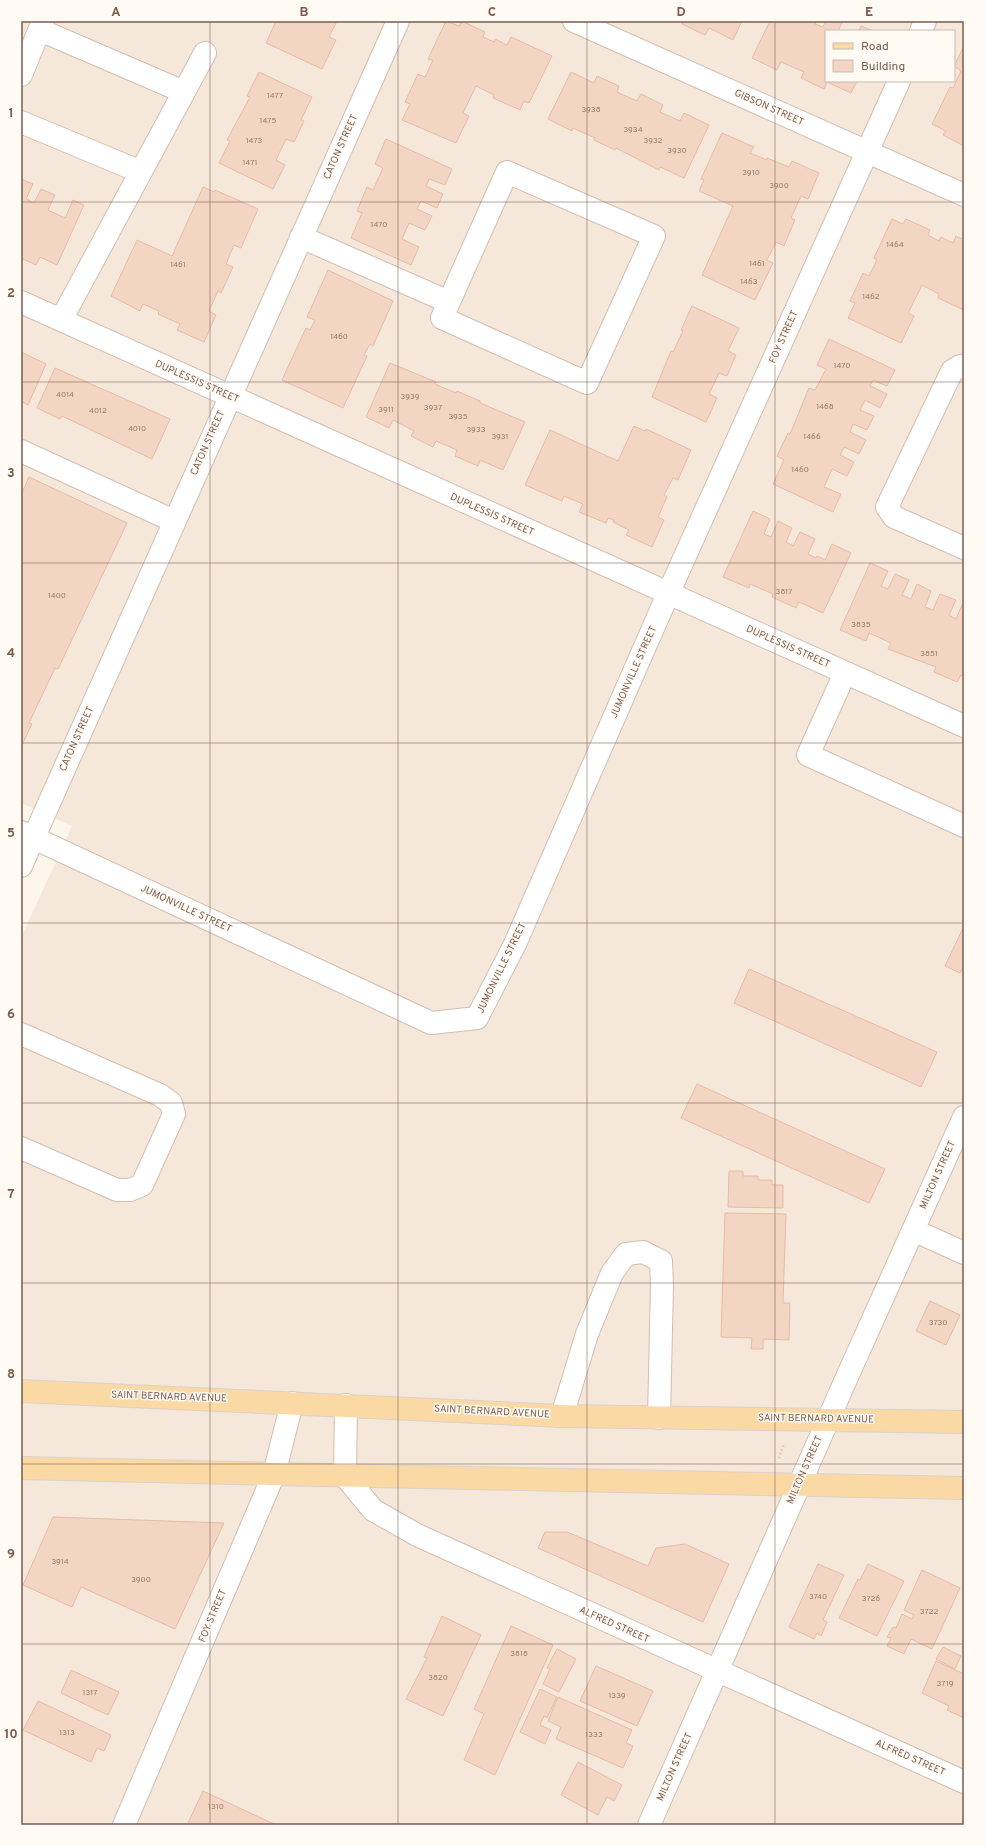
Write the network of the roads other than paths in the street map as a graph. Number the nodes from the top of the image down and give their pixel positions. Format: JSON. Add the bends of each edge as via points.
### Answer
{"nodes":[{"id":1,"x":398,"y":21,"type":"edge"},
{"id":2,"x":574,"y":21,"type":"edge"},
{"id":3,"x":926,"y":21,"type":"edge"},
{"id":4,"x":41,"y":26,"type":"edge"},
{"id":5,"x":922,"y":30,"type":"edge"},
{"id":6,"x":205,"y":53,"type":"dead end"},
{"id":7,"x":21,"y":75,"type":"edge"},
{"id":8,"x":899,"y":82,"type":"edge"},
{"id":9,"x":184,"y":92,"type":"junction"},
{"id":10,"x":21,"y":122,"type":"edge"},
{"id":11,"x":867,"y":152,"type":"junction"},
{"id":12,"x":141,"y":172,"type":"junction"},
{"id":13,"x":964,"y":195,"type":"edge"},
{"id":14,"x":301,"y":237,"type":"junction"},
{"id":15,"x":21,"y":302,"type":"edge"},
{"id":16,"x":449,"y":302,"type":"junction"},
{"id":17,"x":62,"y":320,"type":"junction"},
{"id":18,"x":964,"y":368,"type":"edge"},
{"id":19,"x":229,"y":396,"type":"junction"},
{"id":20,"x":21,"y":451,"type":"edge"},
{"id":21,"x":174,"y":521,"type":"junction"},
{"id":22,"x":964,"y":548,"type":"edge"},
{"id":23,"x":668,"y":594,"type":"junction"},
{"id":24,"x":845,"y":673,"type":"junction"},
{"id":25,"x":964,"y":726,"type":"edge"},
{"id":26,"x":964,"y":826,"type":"edge"},
{"id":27,"x":27,"y":835,"type":"edge"},
{"id":28,"x":21,"y":866,"type":"edge"},
{"id":29,"x":21,"y":1034,"type":"edge"},
{"id":30,"x":964,"y":1117,"type":"edge"},
{"id":31,"x":21,"y":1148,"type":"edge"},
{"id":32,"x":913,"y":1230,"type":"junction"},
{"id":33,"x":964,"y":1253,"type":"edge"},
{"id":34,"x":21,"y":1391,"type":"edge"},
{"id":35,"x":292,"y":1403,"type":"junction"},
{"id":36,"x":346,"y":1405,"type":"junction"},
{"id":37,"x":562,"y":1416,"type":"junction"},
{"id":38,"x":659,"y":1418,"type":"junction"},
{"id":39,"x":828,"y":1419,"type":"junction"},
{"id":40,"x":964,"y":1422,"type":"edge"},
{"id":41,"x":21,"y":1468,"type":"edge"},
{"id":42,"x":274,"y":1474,"type":"junction"},
{"id":43,"x":345,"y":1476,"type":"junction"},
{"id":44,"x":799,"y":1485,"type":"junction"},
{"id":45,"x":964,"y":1488,"type":"edge"},
{"id":46,"x":717,"y":1672,"type":"junction"},
{"id":47,"x":964,"y":1782,"type":"edge"},
{"id":48,"x":124,"y":1825,"type":"edge"},
{"id":49,"x":649,"y":1825,"type":"edge"}],
"edges":[{"from":1,"to":14,"type":"street","name":"CATON STREET"},
{"from":2,"to":11,"type":"street","name":"GIBSON STREET"},
{"from":3,"to":5,"type":"street"},
{"from":4,"to":7,"type":"street"},
{"from":4,"to":9,"type":"street"},
{"from":6,"to":9,"type":"street"},
{"from":8,"to":11,"type":"street","name":"FOY STREET"},
{"from":9,"to":12,"type":"street"},
{"from":10,"to":12,"type":"street"},
{"from":11,"to":13,"type":"street","name":"GIBSON STREET"},
{"from":11,"to":23,"type":"street","name":"FOY STREET"},
{"from":12,"to":17,"type":"street"},
{"from":14,"to":16,"type":"street"},
{"from":14,"to":19,"type":"street","name":"CATON STREET"},
{"from":15,"to":17,"type":"street","name":"DUPLESSIS STREET"},
{"from":16,"to":16,"type":"street","via":[[507,172],[654,236],[587,384],[442,318]]},
{"from":17,"to":19,"type":"street","name":"DUPLESSIS STREET"},
{"from":18,"to":22,"type":"street","via":[[960,366],[952,370],[887,507],[894,517]]},
{"from":19,"to":21,"type":"street","name":"CATON STREET"},
{"from":19,"to":23,"type":"street","name":"DUPLESSIS STREET"},
{"from":20,"to":21,"type":"street"},
{"from":21,"to":27,"type":"street","name":"CATON STREET"},
{"from":23,"to":24,"type":"street","name":"DUPLESSIS STREET"},
{"from":23,"to":27,"type":"street","name":"JUMONVILLE STREET","via":[[515,944],[477,1018],[431,1023]]},
{"from":24,"to":25,"type":"street","name":"DUPLESSIS STREET"},
{"from":24,"to":26,"type":"street","via":[[808,755]]},
{"from":27,"to":28,"type":"street","name":"CATON STREET"},
{"from":29,"to":31,"type":"street","via":[[160,1095],[171,1103],[174,1114],[142,1185],[130,1190],[117,1190]]},
{"from":30,"to":32,"type":"street","name":"MILTON STREET"},
{"from":32,"to":33,"type":"street"},
{"from":32,"to":39,"type":"street","name":"MILTON STREET"},
{"from":34,"to":35,"type":"main road","name":"SAINT BERNARD AVENUE"},
{"from":35,"to":36,"type":"main road","name":"SAINT BERNARD AVENUE"},
{"from":35,"to":42,"type":"street","name":"FOY STREET"},
{"from":36,"to":37,"type":"main road","name":"SAINT BERNARD AVENUE"},
{"from":36,"to":43,"type":"street"},
{"from":37,"to":38,"type":"main road","name":"SAINT BERNARD AVENUE"},
{"from":37,"to":38,"type":"street","via":[[587,1334],[612,1272],[626,1254],[643,1252],[661,1261]]},
{"from":38,"to":39,"type":"main road","name":"SAINT BERNARD AVENUE"},
{"from":39,"to":40,"type":"main road","name":"SAINT BERNARD AVENUE"},
{"from":39,"to":44,"type":"street","name":"MILTON STREET"},
{"from":41,"to":42,"type":"main road"},
{"from":42,"to":43,"type":"main road"},
{"from":42,"to":48,"type":"street","name":"FOY STREET"},
{"from":43,"to":44,"type":"main road"},
{"from":43,"to":46,"type":"street","name":"ALFRED STREET","via":[[373,1510],[416,1535]]},
{"from":44,"to":45,"type":"main road"},
{"from":44,"to":46,"type":"street","name":"MILTON STREET"},
{"from":46,"to":47,"type":"street","name":"ALFRED STREET"},
{"from":46,"to":49,"type":"street","name":"MILTON STREET"}]}
